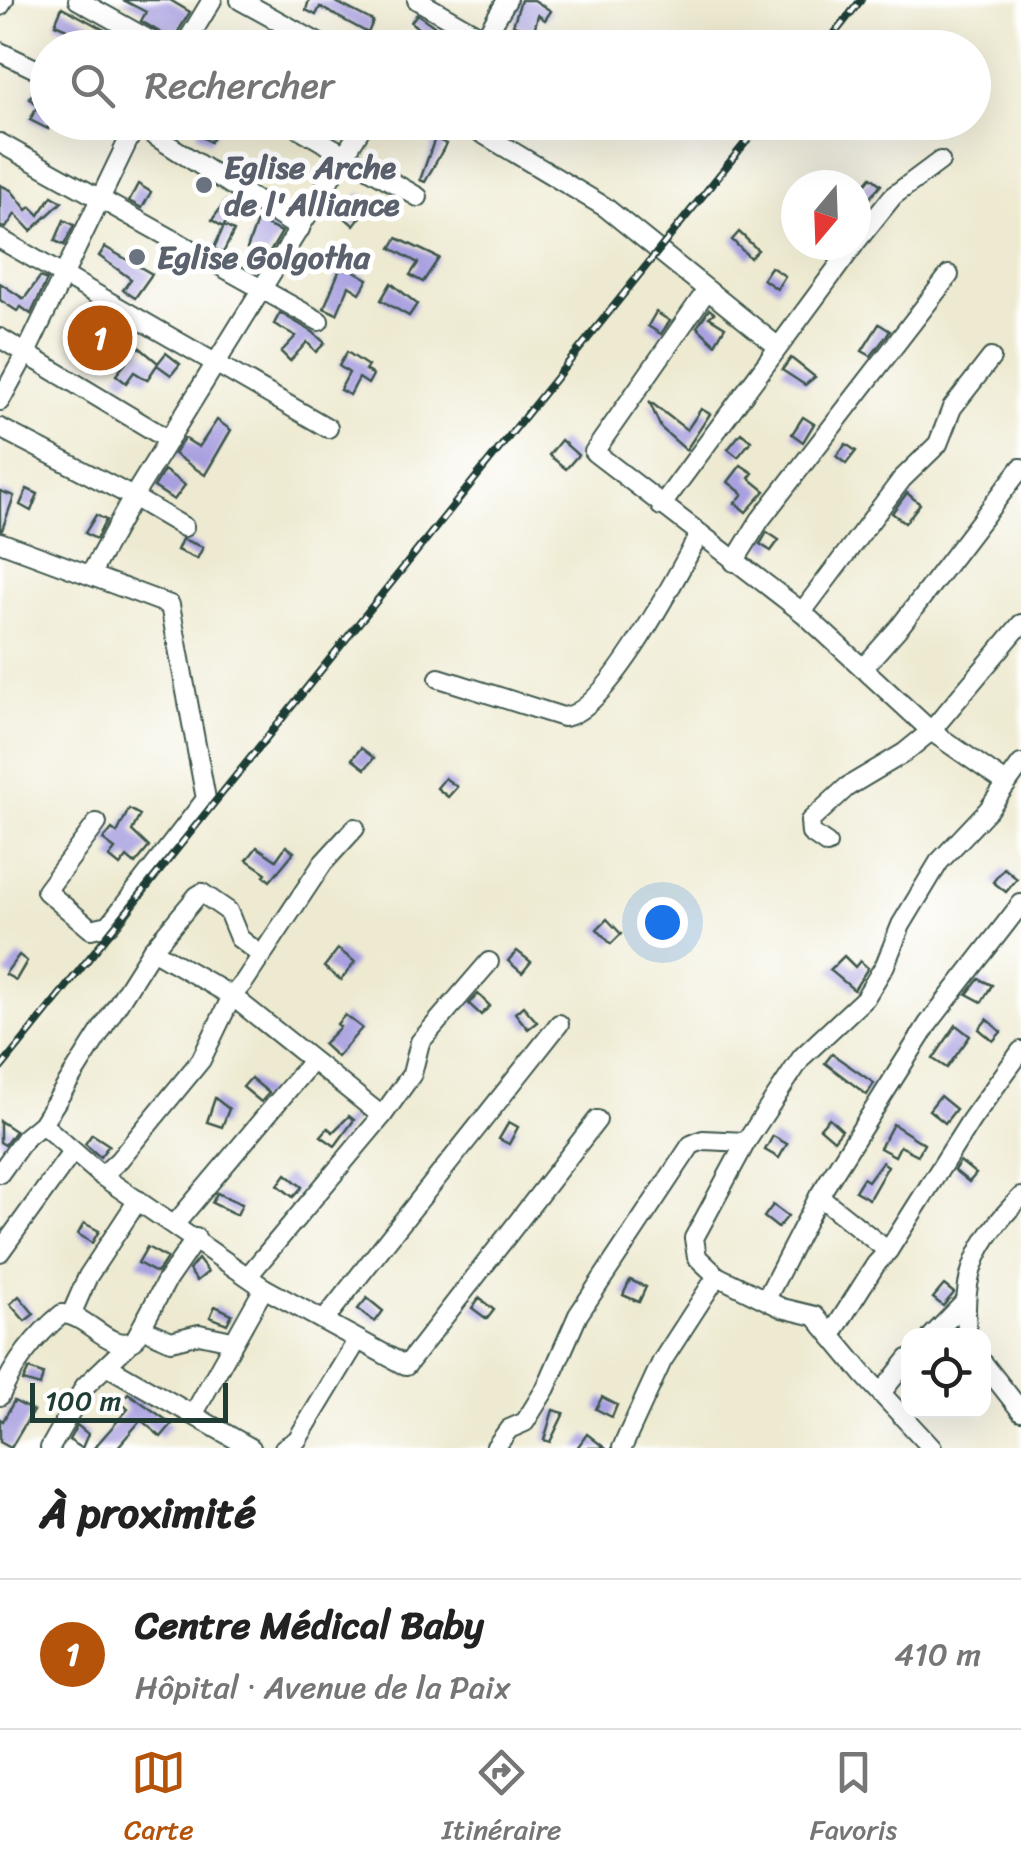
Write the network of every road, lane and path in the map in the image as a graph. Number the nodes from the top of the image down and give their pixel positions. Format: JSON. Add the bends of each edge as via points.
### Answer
{"nodes":[{"id":1,"x":78,"y":0,"type":"edge"},
{"id":2,"x":212,"y":0,"type":"edge"},
{"id":3,"x":240,"y":0,"type":"edge"},
{"id":4,"x":417,"y":0,"type":"edge"},
{"id":5,"x":507,"y":0,"type":"edge"},
{"id":6,"x":132,"y":30,"type":"edge"},
{"id":7,"x":194,"y":30,"type":"edge"},
{"id":8,"x":294,"y":30,"type":"edge"},
{"id":9,"x":462,"y":30,"type":"edge"},
{"id":10,"x":490,"y":30,"type":"edge"},
{"id":11,"x":0,"y":52,"type":"edge"},
{"id":12,"x":30,"y":66,"type":"edge"},
{"id":13,"x":128,"y":140,"type":"edge"},
{"id":14,"x":162,"y":140,"type":"edge"},
{"id":15,"x":317,"y":140,"type":"edge"},
{"id":16,"x":354,"y":140,"type":"edge"},
{"id":17,"x":494,"y":140,"type":"edge"},
{"id":18,"x":0,"y":143,"type":"edge"},
{"id":19,"x":344,"y":157,"type":"junction"},
{"id":20,"x":940,"y":161,"type":"dead end"},
{"id":21,"x":418,"y":196,"type":"dead end"},
{"id":22,"x":101,"y":197,"type":"junction"},
{"id":23,"x":871,"y":224,"type":"edge"},
{"id":24,"x":300,"y":230,"type":"junction"},
{"id":25,"x":0,"y":239,"type":"edge"},
{"id":26,"x":842,"y":260,"type":"edge"},
{"id":27,"x":949,"y":275,"type":"dead end"},
{"id":28,"x":64,"y":277,"type":"junction"},
{"id":29,"x":706,"y":290,"type":"junction"},
{"id":30,"x":262,"y":292,"type":"junction"},
{"id":31,"x":319,"y":322,"type":"dead end"},
{"id":32,"x":0,"y":338,"type":"edge"},
{"id":33,"x":777,"y":346,"type":"junction"},
{"id":34,"x":26,"y":353,"type":"junction"},
{"id":35,"x":991,"y":358,"type":"dead end"},
{"id":36,"x":214,"y":366,"type":"junction"},
{"id":37,"x":0,"y":401,"type":"edge"},
{"id":38,"x":0,"y":428,"type":"edge"},
{"id":39,"x":328,"y":428,"type":"dead end"},
{"id":40,"x":169,"y":440,"type":"junction"},
{"id":41,"x":1021,"y":468,"type":"edge"},
{"id":42,"x":134,"y":497,"type":"junction"},
{"id":43,"x":661,"y":506,"type":"junction"},
{"id":44,"x":184,"y":527,"type":"dead end"},
{"id":45,"x":699,"y":535,"type":"junction"},
{"id":46,"x":0,"y":542,"type":"edge"},
{"id":47,"x":734,"y":562,"type":"junction"},
{"id":48,"x":90,"y":576,"type":"junction"},
{"id":49,"x":802,"y":612,"type":"junction"},
{"id":50,"x":1021,"y":624,"type":"edge"},
{"id":51,"x":863,"y":668,"type":"junction"},
{"id":52,"x":440,"y":678,"type":"dead end"},
{"id":53,"x":931,"y":731,"type":"junction"},
{"id":54,"x":1021,"y":764,"type":"edge"},
{"id":55,"x":1006,"y":783,"type":"junction"},
{"id":56,"x":97,"y":824,"type":"dead end"},
{"id":57,"x":355,"y":828,"type":"dead end"},
{"id":58,"x":826,"y":844,"type":"dead end"},
{"id":59,"x":1021,"y":904,"type":"edge"},
{"id":60,"x":152,"y":950,"type":"junction"},
{"id":61,"x":262,"y":956,"type":"junction"},
{"id":62,"x":489,"y":962,"type":"dead end"},
{"id":63,"x":232,"y":996,"type":"junction"},
{"id":64,"x":559,"y":1024,"type":"dead end"},
{"id":65,"x":1021,"y":1051,"type":"edge"},
{"id":66,"x":312,"y":1061,"type":"junction"},
{"id":67,"x":382,"y":1116,"type":"junction"},
{"id":68,"x":597,"y":1120,"type":"dead end"},
{"id":69,"x":42,"y":1124,"type":"junction"},
{"id":70,"x":746,"y":1142,"type":"junction"},
{"id":71,"x":73,"y":1151,"type":"junction"},
{"id":72,"x":0,"y":1174,"type":"edge"},
{"id":73,"x":102,"y":1176,"type":"junction"},
{"id":74,"x":819,"y":1196,"type":"junction"},
{"id":75,"x":138,"y":1200,"type":"junction"},
{"id":76,"x":1018,"y":1205,"type":"edge"},
{"id":77,"x":175,"y":1224,"type":"junction"},
{"id":78,"x":196,"y":1238,"type":"junction"},
{"id":79,"x":888,"y":1251,"type":"junction"},
{"id":80,"x":0,"y":1252,"type":"edge"},
{"id":81,"x":248,"y":1276,"type":"junction"},
{"id":82,"x":717,"y":1276,"type":"junction"},
{"id":83,"x":264,"y":1288,"type":"junction"},
{"id":84,"x":766,"y":1298,"type":"junction"},
{"id":85,"x":965,"y":1302,"type":"junction"},
{"id":86,"x":71,"y":1314,"type":"junction"},
{"id":87,"x":325,"y":1319,"type":"junction"},
{"id":88,"x":142,"y":1328,"type":"junction"},
{"id":89,"x":940,"y":1328,"type":"edge"},
{"id":90,"x":967,"y":1328,"type":"edge"},
{"id":91,"x":831,"y":1335,"type":"junction"},
{"id":92,"x":232,"y":1341,"type":"junction"},
{"id":93,"x":357,"y":1341,"type":"junction"},
{"id":94,"x":129,"y":1344,"type":"junction"},
{"id":95,"x":107,"y":1366,"type":"junction"},
{"id":96,"x":901,"y":1368,"type":"edge"},
{"id":97,"x":991,"y":1373,"type":"edge"},
{"id":98,"x":882,"y":1392,"type":"junction"},
{"id":99,"x":0,"y":1396,"type":"edge"},
{"id":100,"x":1021,"y":1411,"type":"edge"},
{"id":101,"x":193,"y":1415,"type":"junction"},
{"id":102,"x":247,"y":1446,"type":"edge"},
{"id":103,"x":50,"y":1448,"type":"edge"},
{"id":104,"x":223,"y":1448,"type":"edge"},
{"id":105,"x":284,"y":1448,"type":"edge"},
{"id":106,"x":495,"y":1448,"type":"edge"},
{"id":107,"x":622,"y":1448,"type":"edge"},
{"id":108,"x":932,"y":1448,"type":"edge"}],
"edges":[{"from":1,"to":6,"type":"street"},
{"from":2,"to":7,"type":"street"},
{"from":3,"to":8,"type":"street"},
{"from":4,"to":9,"type":"street"},
{"from":5,"to":10,"type":"street"},
{"from":11,"to":12,"type":"street"},
{"from":13,"to":22,"type":"street"},
{"from":14,"to":24,"type":"street"},
{"from":15,"to":19,"type":"street"},
{"from":16,"to":19,"type":"street"},
{"from":17,"to":29,"type":"street","via":[[593,198]]},
{"from":18,"to":22,"type":"street"},
{"from":19,"to":21,"type":"street"},
{"from":19,"to":24,"type":"street"},
{"from":20,"to":23,"type":"street","via":[[894,196]]},
{"from":22,"to":28,"type":"street"},
{"from":22,"to":30,"type":"street"},
{"from":24,"to":30,"type":"street"},
{"from":25,"to":28,"type":"street"},
{"from":26,"to":33,"type":"street"},
{"from":27,"to":47,"type":"street"},
{"from":28,"to":34,"type":"street"},
{"from":28,"to":36,"type":"street"},
{"from":29,"to":33,"type":"street"},
{"from":29,"to":43,"type":"street","via":[[594,448]]},
{"from":30,"to":31,"type":"street"},
{"from":30,"to":36,"type":"street"},
{"from":32,"to":34,"type":"street"},
{"from":33,"to":43,"type":"street"},
{"from":34,"to":37,"type":"street"},
{"from":34,"to":40,"type":"street"},
{"from":35,"to":49,"type":"street","via":[[952,408],[938,444],[902,480]]},
{"from":36,"to":39,"type":"street"},
{"from":36,"to":40,"type":"street"},
{"from":38,"to":42,"type":"street"},
{"from":40,"to":42,"type":"street"},
{"from":41,"to":51,"type":"street"},
{"from":42,"to":44,"type":"street"},
{"from":42,"to":48,"type":"street"},
{"from":43,"to":45,"type":"street"},
{"from":45,"to":47,"type":"street"},
{"from":45,"to":52,"type":"street","via":[[646,630],[572,717]]},
{"from":46,"to":48,"type":"street"},
{"from":47,"to":49,"type":"street"},
{"from":48,"to":56,"type":"street","via":[[170,605],[206,796],[109,925],[98,930],[46,892]]},
{"from":49,"to":51,"type":"street"},
{"from":50,"to":53,"type":"street"},
{"from":51,"to":53,"type":"street"},
{"from":53,"to":55,"type":"street"},
{"from":53,"to":58,"type":"street","via":[[847,787],[810,821],[811,834]]},
{"from":54,"to":55,"type":"street"},
{"from":55,"to":70,"type":"street","via":[[939,862],[865,998],[802,1057]]},
{"from":57,"to":61,"type":"street","via":[[323,863]]},
{"from":59,"to":74,"type":"street","via":[[928,1024]]},
{"from":60,"to":61,"type":"street","via":[[202,893],[228,911],[239,938]]},
{"from":60,"to":63,"type":"street"},
{"from":60,"to":69,"type":"street"},
{"from":61,"to":63,"type":"street"},
{"from":62,"to":67,"type":"street","via":[[420,1042],[412,1074]]},
{"from":63,"to":66,"type":"street"},
{"from":63,"to":73,"type":"street","via":[[201,1060]]},
{"from":64,"to":87,"type":"street"},
{"from":65,"to":79,"type":"street"},
{"from":66,"to":67,"type":"street"},
{"from":66,"to":77,"type":"street"},
{"from":67,"to":81,"type":"street"},
{"from":68,"to":93,"type":"street","via":[[406,1366]]},
{"from":69,"to":71,"type":"street"},
{"from":69,"to":72,"type":"street"},
{"from":70,"to":82,"type":"street","via":[[694,1238],[698,1256]]},
{"from":70,"to":106,"type":"street","via":[[690,1145],[578,1315],[525,1422],[508,1429]]},
{"from":71,"to":73,"type":"street"},
{"from":71,"to":80,"type":"street"},
{"from":73,"to":75,"type":"street"},
{"from":74,"to":79,"type":"street"},
{"from":74,"to":84,"type":"street"},
{"from":75,"to":77,"type":"street"},
{"from":75,"to":86,"type":"street"},
{"from":76,"to":85,"type":"street","via":[[976,1253]]},
{"from":77,"to":78,"type":"street"},
{"from":78,"to":81,"type":"street"},
{"from":78,"to":88,"type":"street"},
{"from":79,"to":91,"type":"street"},
{"from":81,"to":83,"type":"street"},
{"from":82,"to":84,"type":"street"},
{"from":82,"to":107,"type":"street","via":[[662,1362]]},
{"from":83,"to":87,"type":"street"},
{"from":83,"to":92,"type":"street"},
{"from":84,"to":91,"type":"street","via":[[812,1314]]},
{"from":85,"to":89,"type":"street"},
{"from":85,"to":90,"type":"street"},
{"from":86,"to":94,"type":"street","via":[[114,1342]]},
{"from":86,"to":99,"type":"street","via":[[38,1335]]},
{"from":87,"to":93,"type":"street"},
{"from":88,"to":92,"type":"street","via":[[171,1341],[206,1334]]},
{"from":88,"to":94,"type":"street"},
{"from":91,"to":98,"type":"street"},
{"from":92,"to":101,"type":"street"},
{"from":93,"to":105,"type":"street","via":[[297,1440]]},
{"from":94,"to":95,"type":"street"},
{"from":95,"to":101,"type":"street"},
{"from":95,"to":103,"type":"street","via":[[86,1386]]},
{"from":96,"to":98,"type":"street"},
{"from":97,"to":100,"type":"street"},
{"from":98,"to":108,"type":"street"},
{"from":101,"to":102,"type":"street"},
{"from":102,"to":104,"type":"street"}]}
